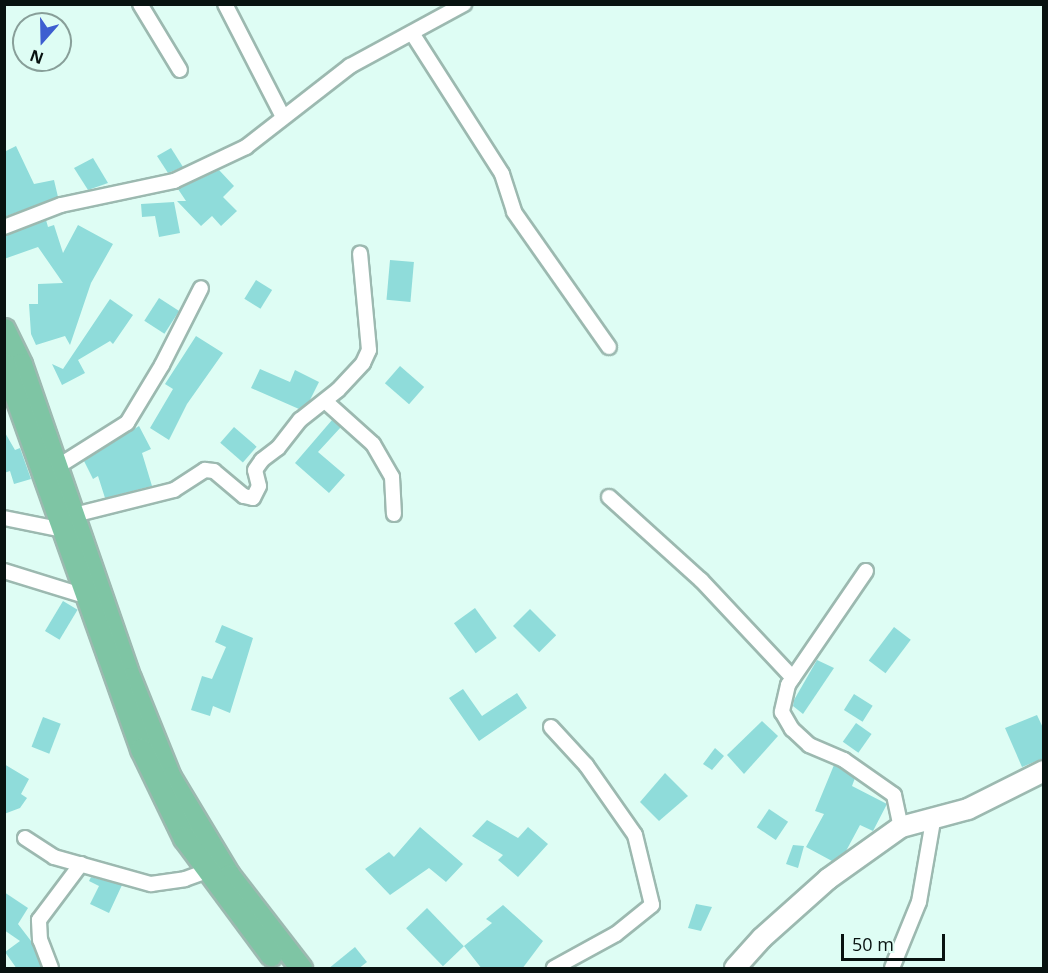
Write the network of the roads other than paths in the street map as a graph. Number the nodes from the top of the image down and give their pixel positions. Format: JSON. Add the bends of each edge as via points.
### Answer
{"nodes":[{"id":1,"x":140,"y":4,"type":"edge"},
{"id":2,"x":225,"y":4,"type":"edge"},
{"id":3,"x":464,"y":4,"type":"edge"},
{"id":4,"x":412,"y":33,"type":"junction"},
{"id":5,"x":180,"y":70,"type":"dead end"},
{"id":6,"x":283,"y":117,"type":"junction"},
{"id":7,"x":4,"y":227,"type":"edge"},
{"id":8,"x":360,"y":253,"type":"dead end"},
{"id":9,"x":201,"y":288,"type":"dead end"},
{"id":10,"x":4,"y":329,"type":"edge"},
{"id":11,"x":609,"y":347,"type":"dead end"},
{"id":12,"x":4,"y":364,"type":"edge"},
{"id":13,"x":325,"y":401,"type":"junction"},
{"id":14,"x":57,"y":466,"type":"junction"},
{"id":15,"x":609,"y":497,"type":"dead end"},
{"id":16,"x":394,"y":514,"type":"dead end"},
{"id":17,"x":4,"y":518,"type":"edge"},
{"id":18,"x":68,"y":522,"type":"junction"},
{"id":19,"x":866,"y":571,"type":"dead end"},
{"id":20,"x":4,"y":572,"type":"edge"},
{"id":21,"x":85,"y":596,"type":"junction"},
{"id":22,"x":793,"y":678,"type":"junction"},
{"id":23,"x":551,"y":727,"type":"dead end"},
{"id":24,"x":1044,"y":771,"type":"edge"},
{"id":25,"x":933,"y":821,"type":"junction"},
{"id":26,"x":900,"y":827,"type":"junction"},
{"id":27,"x":25,"y":838,"type":"dead end"},
{"id":28,"x":81,"y":864,"type":"junction"},
{"id":29,"x":207,"y":871,"type":"junction"},
{"id":30,"x":740,"y":967,"type":"edge"},
{"id":31,"x":51,"y":969,"type":"edge"},
{"id":32,"x":283,"y":969,"type":"edge"},
{"id":33,"x":301,"y":969,"type":"edge"},
{"id":34,"x":554,"y":969,"type":"edge"},
{"id":35,"x":892,"y":969,"type":"edge"}],
"edges":[{"from":1,"to":5,"type":"street"},
{"from":2,"to":6,"type":"street"},
{"from":3,"to":4,"type":"street"},
{"from":4,"to":6,"type":"street","via":[[350,66]]},
{"from":4,"to":11,"type":"street","via":[[502,174],[514,212]]},
{"from":6,"to":7,"type":"street","via":[[246,147],[174,181],[61,205]]},
{"from":8,"to":13,"type":"street","via":[[369,350],[363,363]]},
{"from":9,"to":14,"type":"street","via":[[127,423]]},
{"from":10,"to":14,"type":"main road","via":[[21,364]]},
{"from":12,"to":18,"type":"main road"},
{"from":13,"to":16,"type":"street","via":[[373,444],[393,477]]},
{"from":13,"to":18,"type":"street","via":[[262,460],[255,470],[259,486],[253,498],[244,496],[214,471],[205,470],[174,490]]},
{"from":14,"to":18,"type":"main road"},
{"from":15,"to":22,"type":"street","via":[[701,580]]},
{"from":17,"to":18,"type":"street"},
{"from":18,"to":21,"type":"main road"},
{"from":18,"to":33,"type":"main road","via":[[170,777],[229,875]]},
{"from":19,"to":22,"type":"street"},
{"from":20,"to":21,"type":"street"},
{"from":21,"to":29,"type":"main road","via":[[141,749],[184,838]]},
{"from":22,"to":26,"type":"street","via":[[782,705],[792,729],[809,745],[844,760],[883,785],[896,802]]},
{"from":23,"to":34,"type":"street","via":[[586,765],[635,835],[652,904],[616,934]]},
{"from":24,"to":25,"type":"street","via":[[968,809]]},
{"from":25,"to":26,"type":"street"},
{"from":25,"to":35,"type":"street","via":[[919,902]]},
{"from":26,"to":30,"type":"street","via":[[828,879],[762,938]]},
{"from":27,"to":28,"type":"street","via":[[54,857]]},
{"from":28,"to":29,"type":"street","via":[[151,884]]},
{"from":28,"to":31,"type":"street","via":[[39,920],[40,940]]},
{"from":29,"to":32,"type":"main road"}]}
